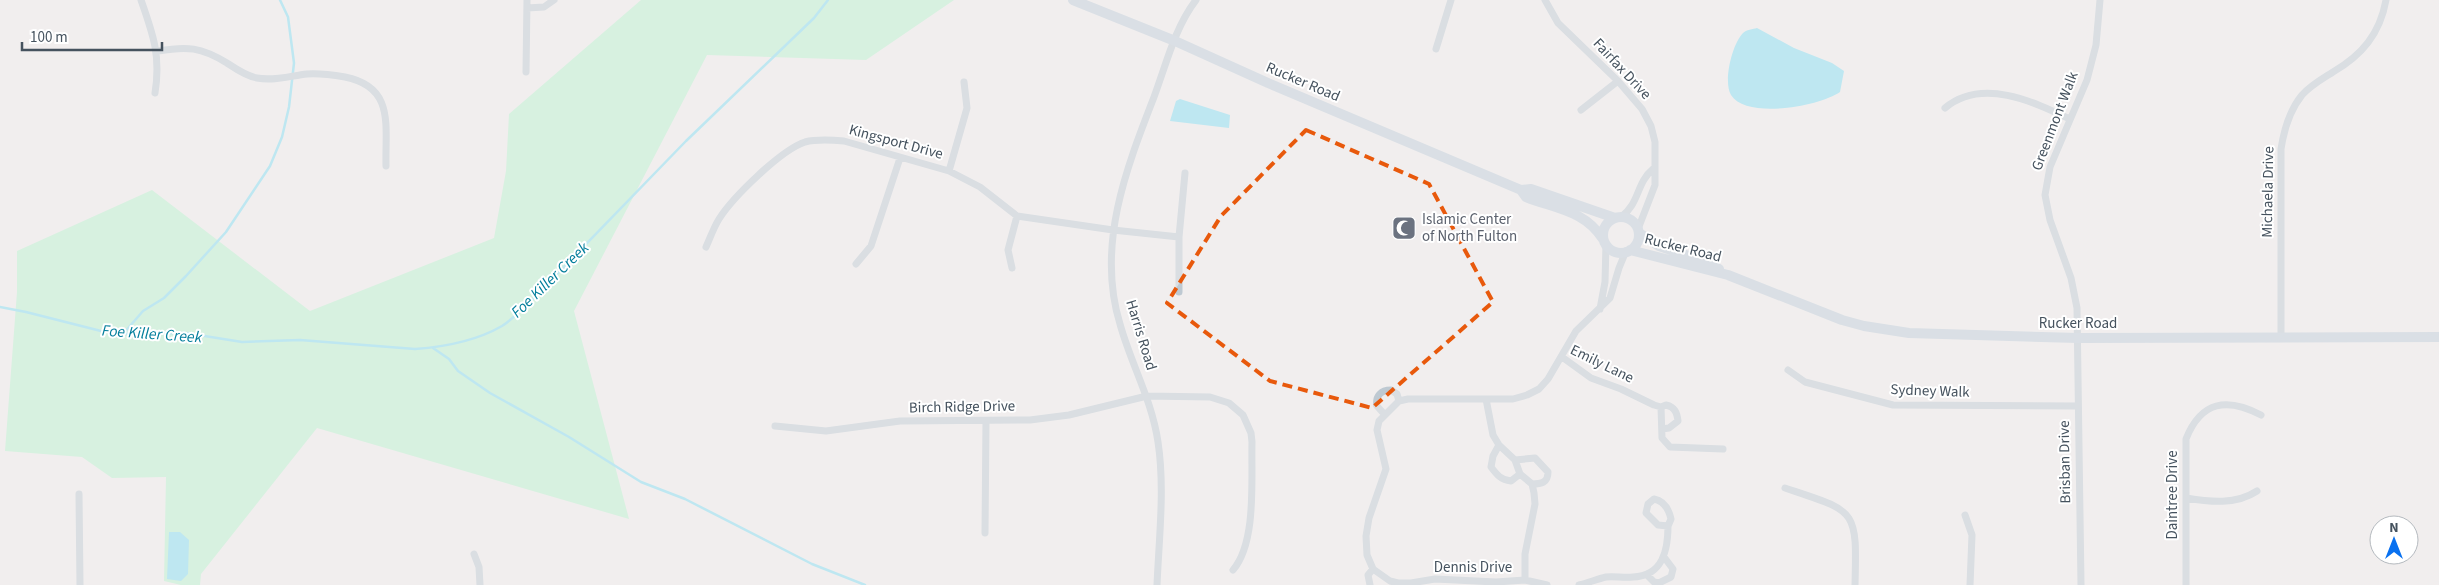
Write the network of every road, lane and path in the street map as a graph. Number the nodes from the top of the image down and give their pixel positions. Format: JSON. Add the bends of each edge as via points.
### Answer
{"nodes":[{"id":1,"x":141,"y":0,"type":"edge"},
{"id":2,"x":527,"y":0,"type":"edge"},
{"id":3,"x":554,"y":0,"type":"edge"},
{"id":4,"x":1073,"y":0,"type":"edge"},
{"id":5,"x":1196,"y":0,"type":"edge"},
{"id":6,"x":1451,"y":0,"type":"edge"},
{"id":7,"x":1544,"y":0,"type":"edge"},
{"id":8,"x":2100,"y":0,"type":"edge"},
{"id":9,"x":2386,"y":0,"type":"edge"},
{"id":10,"x":527,"y":8,"type":"junction"},
{"id":11,"x":1175,"y":41,"type":"junction"},
{"id":12,"x":1436,"y":49,"type":"dead end"},
{"id":13,"x":158,"y":51,"type":"junction"},
{"id":14,"x":526,"y":72,"type":"dead end"},
{"id":15,"x":1618,"y":81,"type":"junction"},
{"id":16,"x":964,"y":82,"type":"dead end"},
{"id":17,"x":156,"y":93,"type":"dead end"},
{"id":18,"x":1945,"y":108,"type":"dead end"},
{"id":19,"x":1581,"y":110,"type":"dead end"},
{"id":20,"x":2070,"y":119,"type":"junction"},
{"id":21,"x":900,"y":158,"type":"junction"},
{"id":22,"x":386,"y":166,"type":"dead end"},
{"id":23,"x":1653,"y":169,"type":"junction"},
{"id":24,"x":949,"y":171,"type":"junction"},
{"id":25,"x":1185,"y":173,"type":"dead end"},
{"id":26,"x":1520,"y":190,"type":"junction"},
{"id":27,"x":1017,"y":216,"type":"junction"},
{"id":28,"x":1618,"y":217,"type":"junction"},
{"id":29,"x":1112,"y":230,"type":"junction"},
{"id":30,"x":1638,"y":231,"type":"junction"},
{"id":31,"x":1178,"y":237,"type":"junction"},
{"id":32,"x":1605,"y":242,"type":"junction"},
{"id":33,"x":706,"y":247,"type":"dead end"},
{"id":34,"x":1628,"y":250,"type":"junction"},
{"id":35,"x":856,"y":264,"type":"dead end"},
{"id":36,"x":1012,"y":268,"type":"dead end"},
{"id":37,"x":1728,"y":275,"type":"junction"},
{"id":38,"x":1179,"y":292,"type":"dead end"},
{"id":39,"x":1600,"y":309,"type":"junction"},
{"id":40,"x":2281,"y":337,"type":"junction"},
{"id":41,"x":2439,"y":337,"type":"edge"},
{"id":42,"x":2078,"y":338,"type":"junction"},
{"id":43,"x":1562,"y":357,"type":"junction"},
{"id":44,"x":1788,"y":370,"type":"dead end"},
{"id":45,"x":1147,"y":396,"type":"junction"},
{"id":46,"x":1486,"y":399,"type":"junction"},
{"id":47,"x":1400,"y":401,"type":"junction"},
{"id":48,"x":2077,"y":406,"type":"junction"},
{"id":49,"x":1661,"y":407,"type":"junction"},
{"id":50,"x":1385,"y":415,"type":"junction"},
{"id":51,"x":2261,"y":415,"type":"dead end"},
{"id":52,"x":986,"y":421,"type":"junction"},
{"id":53,"x":775,"y":426,"type":"dead end"},
{"id":54,"x":1662,"y":429,"type":"junction"},
{"id":55,"x":1499,"y":445,"type":"junction"},
{"id":56,"x":1723,"y":449,"type":"dead end"},
{"id":57,"x":1515,"y":460,"type":"junction"},
{"id":58,"x":1520,"y":474,"type":"junction"},
{"id":59,"x":1532,"y":484,"type":"junction"},
{"id":60,"x":1785,"y":488,"type":"dead end"},
{"id":61,"x":2258,"y":491,"type":"dead end"},
{"id":62,"x":79,"y":494,"type":"dead end"},
{"id":63,"x":2186,"y":498,"type":"junction"},
{"id":64,"x":1965,"y":515,"type":"dead end"},
{"id":65,"x":1668,"y":526,"type":"dead end"},
{"id":66,"x":984,"y":533,"type":"dead end"},
{"id":67,"x":474,"y":554,"type":"dead end"},
{"id":68,"x":1664,"y":557,"type":"junction"},
{"id":69,"x":1373,"y":569,"type":"junction"},
{"id":70,"x":1233,"y":570,"type":"dead end"},
{"id":71,"x":1647,"y":575,"type":"junction"},
{"id":72,"x":1524,"y":580,"type":"junction"},
{"id":73,"x":1388,"y":583,"type":"edge"},
{"id":74,"x":80,"y":585,"type":"edge"},
{"id":75,"x":480,"y":585,"type":"edge"},
{"id":76,"x":1157,"y":585,"type":"edge"},
{"id":77,"x":1370,"y":585,"type":"edge"},
{"id":78,"x":1547,"y":585,"type":"edge"},
{"id":79,"x":1579,"y":585,"type":"edge"},
{"id":80,"x":1855,"y":585,"type":"edge"},
{"id":81,"x":1970,"y":585,"type":"edge"},
{"id":82,"x":2081,"y":585,"type":"edge"},
{"id":83,"x":2186,"y":585,"type":"edge"}],
"edges":[{"from":1,"to":13,"type":"street"},
{"from":2,"to":10,"type":"street"},
{"from":3,"to":10,"type":"street","via":[[544,7]]},
{"from":4,"to":11,"type":"main road","name":"Rucker Road"},
{"from":5,"to":11,"type":"street","name":"Harris Road","via":[[1188,10]]},
{"from":6,"to":12,"type":"street"},
{"from":7,"to":15,"type":"street","name":"Fairfax Drive","via":[[1558,23]]},
{"from":8,"to":20,"type":"street","name":"Greenmont Walk","via":[[2096,45],[2087,80]]},
{"from":9,"to":40,"type":"street","name":"Michaela Drive","via":[[2369,44],[2357,57],[2303,94],[2284,130],[2281,149]]},
{"from":10,"to":14,"type":"street"},
{"from":11,"to":26,"type":"main road","name":"Rucker Road"},
{"from":11,"to":29,"type":"street","name":"Harris Road","via":[[1121,190]]},
{"from":13,"to":17,"type":"street"},
{"from":13,"to":22,"type":"street","via":[[196,48],[256,78],[274,80],[317,74],[360,80],[373,88],[382,101]]},
{"from":15,"to":19,"type":"street"},
{"from":15,"to":23,"type":"street","name":"Fairfax Drive","via":[[1642,109],[1651,126],[1655,142]]},
{"from":16,"to":24,"type":"street","via":[[967,108]]},
{"from":18,"to":20,"type":"street","via":[[1953,101],[1968,97],[2003,95],[2032,101]]},
{"from":20,"to":42,"type":"street","name":"Greenmont Walk","via":[[2050,167],[2045,195],[2050,220],[2072,278]]},
{"from":21,"to":24,"type":"street","name":"Kingsport Drive"},
{"from":21,"to":33,"type":"street","name":"Kingsport Drive","via":[[844,141],[806,142],[782,155],[740,193],[718,220]]},
{"from":21,"to":35,"type":"street","via":[[871,246]]},
{"from":23,"to":28,"type":"street","via":[[1644,176],[1632,206]]},
{"from":23,"to":30,"type":"street","name":"Fairfax Drive","via":[[1655,185]]},
{"from":24,"to":27,"type":"street","name":"Kingsport Drive","via":[[980,187]]},
{"from":25,"to":31,"type":"street"},
{"from":26,"to":28,"type":"main road","name":"Rucker Road","via":[[1531,189]]},
{"from":26,"to":32,"type":"main road","name":"Rucker Road","via":[[1526,197],[1589,221]]},
{"from":27,"to":29,"type":"street","name":"Kingsport Drive"},
{"from":27,"to":36,"type":"street","via":[[1008,250]]},
{"from":28,"to":30,"type":"main road","via":[[1630,219]]},
{"from":28,"to":32,"type":"main road","via":[[1605,225]]},
{"from":29,"to":31,"type":"street","name":"Kingsport Drive"},
{"from":29,"to":45,"type":"street","name":"Harris Road","via":[[1112,284],[1119,321],[1129,356]]},
{"from":30,"to":34,"type":"main road","via":[[1636,244]]},
{"from":30,"to":37,"type":"main road","name":"Rucker Road","via":[[1659,246],[1710,263]]},
{"from":31,"to":38,"type":"street"},
{"from":32,"to":34,"type":"main road","via":[[1617,252]]},
{"from":32,"to":39,"type":"street","via":[[1605,282]]},
{"from":34,"to":37,"type":"main road","name":"Rucker Road"},
{"from":34,"to":39,"type":"street","via":[[1616,277],[1614,292]]},
{"from":37,"to":42,"type":"main road","name":"Rucker Road","via":[[1842,320],[1885,330],[1934,336]]},
{"from":39,"to":43,"type":"street","via":[[1576,332]]},
{"from":40,"to":41,"type":"main road","name":"Rucker Road"},
{"from":40,"to":42,"type":"main road","name":"Rucker Road"},
{"from":42,"to":48,"type":"street","name":"Brisban Drive"},
{"from":43,"to":46,"type":"street","name":"Emily Lane","via":[[1539,389],[1513,398]]},
{"from":43,"to":49,"type":"street","name":"Emily Lane","via":[[1591,378]]},
{"from":44,"to":48,"type":"street","name":"Sydney Walk","via":[[1805,382],[1893,405]]},
{"from":45,"to":52,"type":"street","name":"Birch Ridge Drive","via":[[1069,415]]},
{"from":45,"to":70,"type":"street","name":"Birch Ridge Drive","via":[[1210,397],[1236,408],[1248,423],[1252,442],[1248,539],[1244,555]]},
{"from":45,"to":76,"type":"street","name":"Harris Road","via":[[1159,454]]},
{"from":46,"to":47,"type":"street"},
{"from":46,"to":55,"type":"street","via":[[1490,425]]},
{"from":47,"to":50,"type":"street"},
{"from":47,"to":50,"type":"street","via":[[1391,390],[1380,393],[1376,406]]},
{"from":48,"to":82,"type":"street","name":"Brisban Drive"},
{"from":49,"to":54,"type":"street"},
{"from":49,"to":54,"type":"street","name":"Emily Lane","via":[[1671,406],[1677,413],[1675,425]]},
{"from":50,"to":69,"type":"street","via":[[1377,430],[1386,469],[1366,536],[1367,554]]},
{"from":51,"to":63,"type":"street","name":"Daintree Drive","via":[[2242,404],[2218,405],[2197,418],[2186,439]]},
{"from":52,"to":53,"type":"street","name":"Birch Ridge Drive","via":[[900,422],[826,431]]},
{"from":52,"to":66,"type":"street"},
{"from":54,"to":56,"type":"street","via":[[1662,438],[1670,447]]},
{"from":55,"to":57,"type":"street"},
{"from":55,"to":58,"type":"street","via":[[1491,467],[1502,480],[1511,481]]},
{"from":57,"to":58,"type":"street"},
{"from":57,"to":59,"type":"street","via":[[1535,458],[1544,466],[1548,472],[1546,480]]},
{"from":58,"to":59,"type":"street"},
{"from":59,"to":72,"type":"street","via":[[1535,504],[1529,524]]},
{"from":60,"to":80,"type":"street","via":[[1831,503],[1844,511],[1852,522],[1856,536]]},
{"from":61,"to":63,"type":"street","via":[[2239,500]]},
{"from":62,"to":74,"type":"street"},
{"from":63,"to":83,"type":"street","name":"Daintree Drive"},
{"from":64,"to":81,"type":"street","via":[[1972,536]]},
{"from":65,"to":68,"type":"street"},
{"from":67,"to":75,"type":"street"},
{"from":68,"to":71,"type":"street","via":[[1660,566]]},
{"from":68,"to":71,"type":"street","via":[[1673,569],[1671,577],[1659,583]]},
{"from":69,"to":73,"type":"street","name":"Dennis Drive"},
{"from":69,"to":77,"type":"street","via":[[1368,575]]},
{"from":71,"to":79,"type":"street","via":[[1606,577]]},
{"from":72,"to":73,"type":"street","name":"Dennis Drive","via":[[1435,579],[1411,584]]},
{"from":72,"to":78,"type":"street","name":"Dennis Drive"}]}
